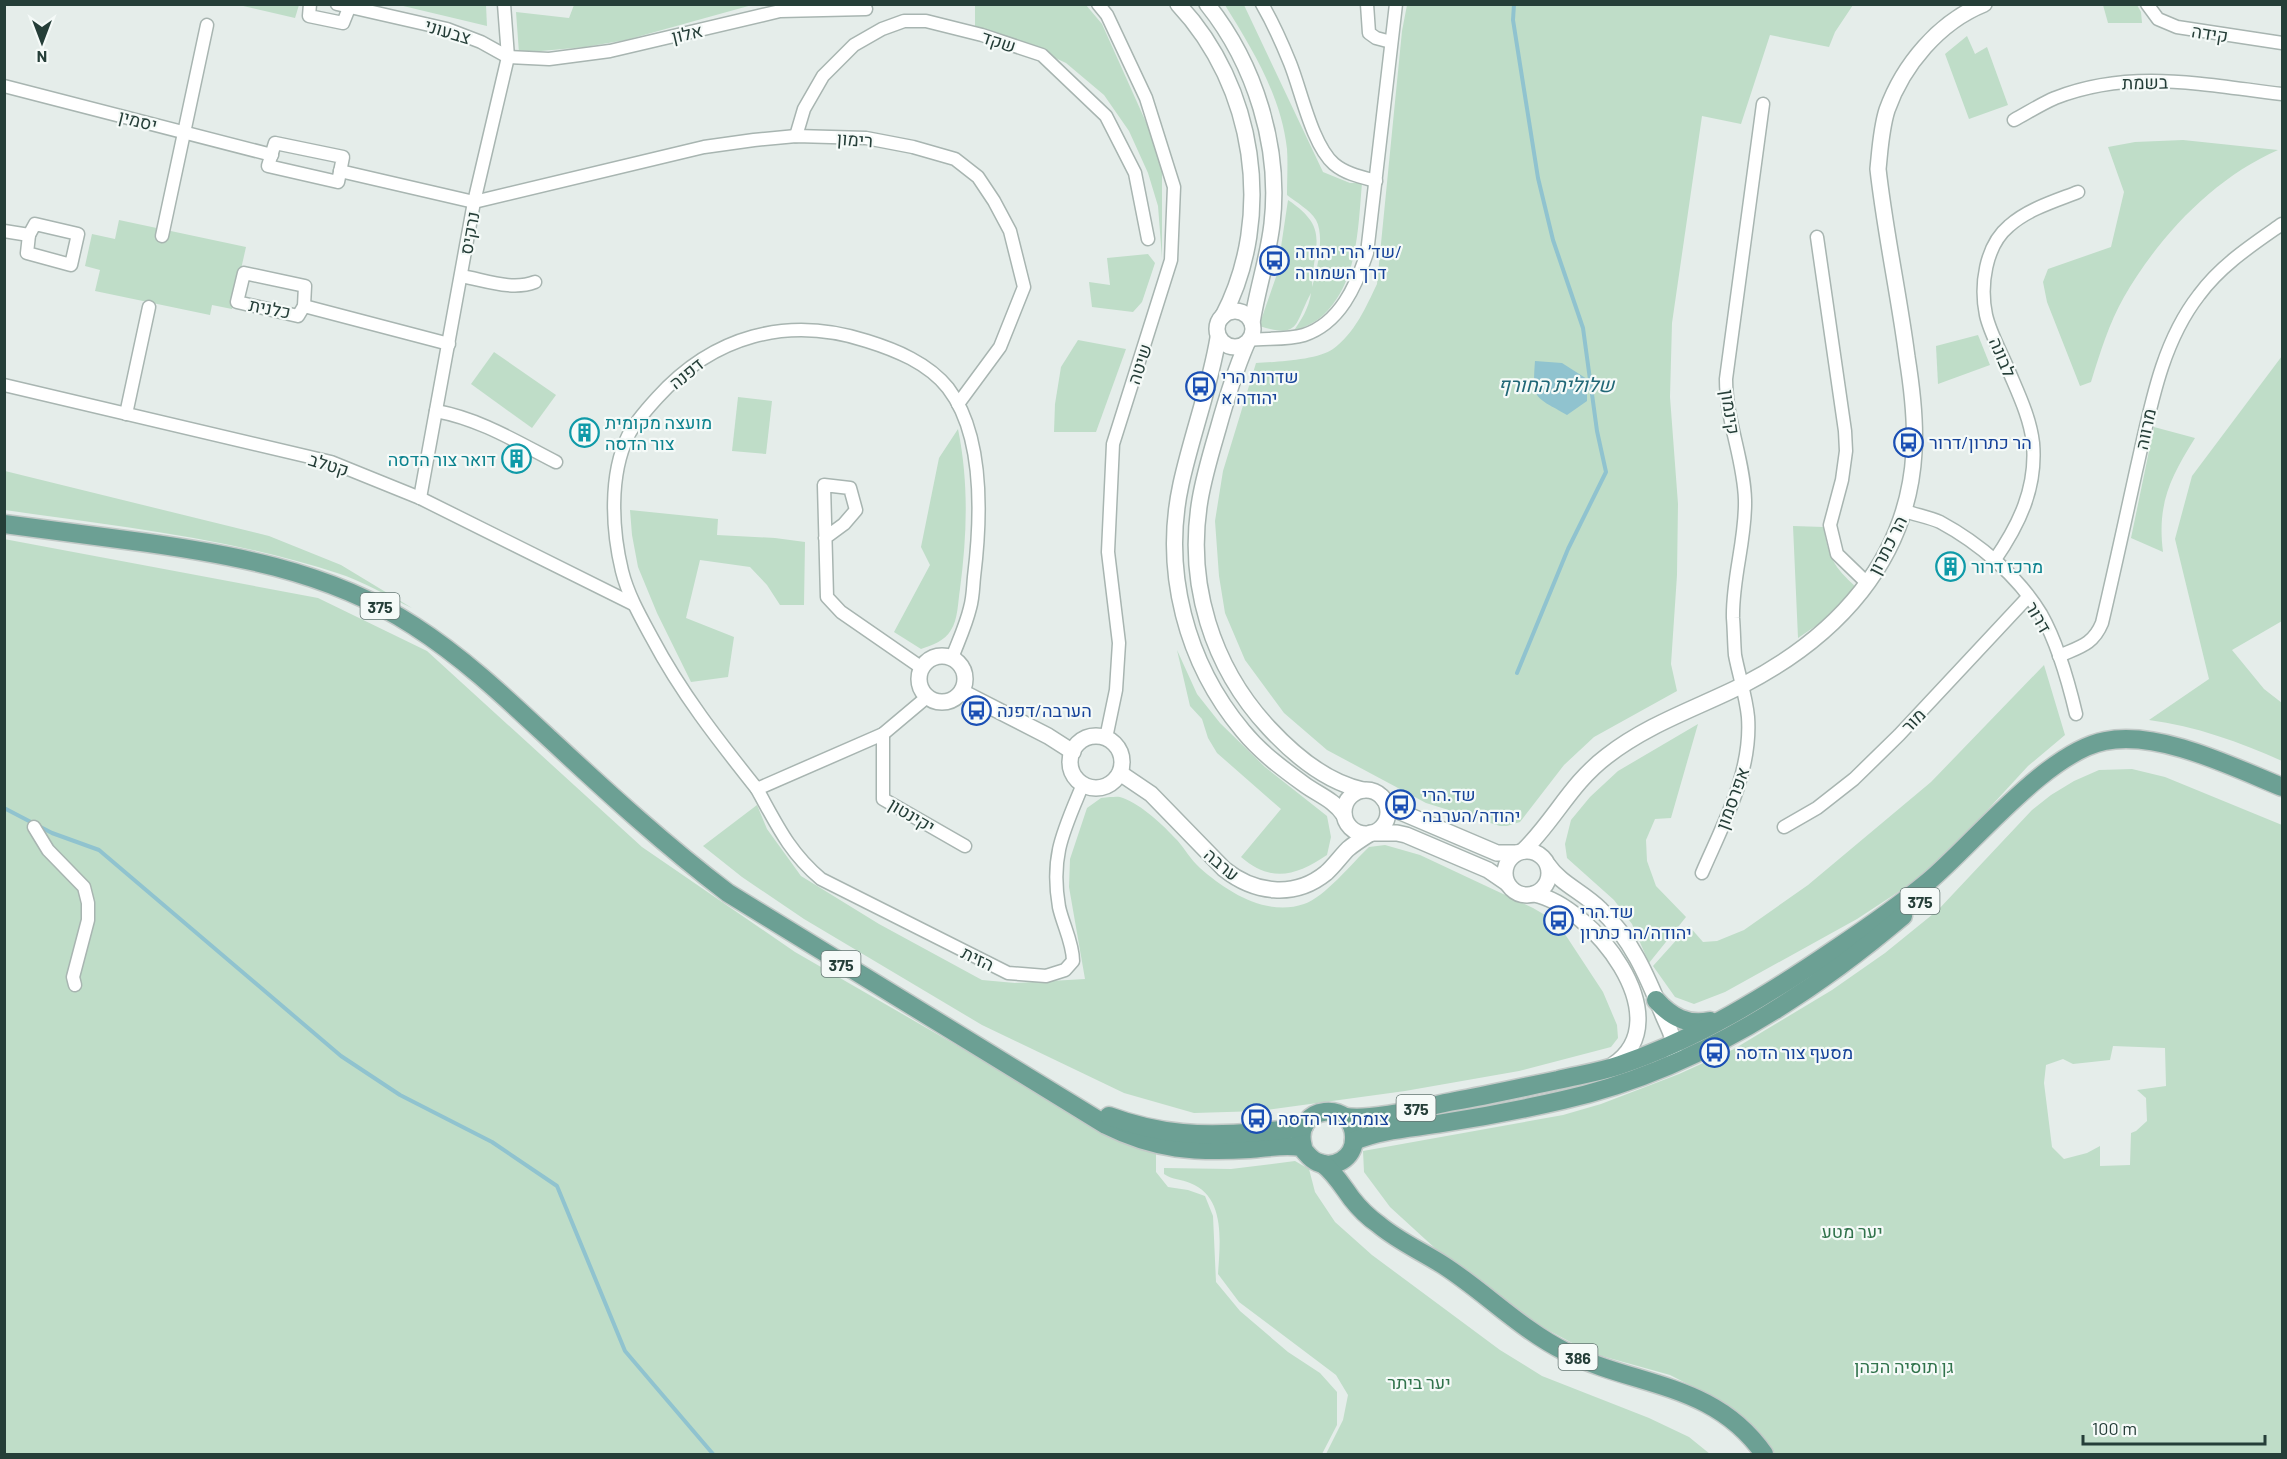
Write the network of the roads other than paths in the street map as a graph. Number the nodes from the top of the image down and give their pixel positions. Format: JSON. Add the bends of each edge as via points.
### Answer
{"nodes":[{"id":1,"x":310,"y":4,"type":"edge"},
{"id":2,"x":504,"y":4,"type":"edge"},
{"id":3,"x":1098,"y":4,"type":"edge"},
{"id":4,"x":1178,"y":4,"type":"edge"},
{"id":5,"x":1207,"y":4,"type":"edge"},
{"id":6,"x":1262,"y":4,"type":"edge"},
{"id":7,"x":1368,"y":4,"type":"edge"},
{"id":8,"x":1396,"y":4,"type":"edge"},
{"id":9,"x":1984,"y":4,"type":"edge"},
{"id":10,"x":2147,"y":4,"type":"edge"},
{"id":11,"x":343,"y":6,"type":"edge"},
{"id":12,"x":866,"y":9,"type":"dead end"},
{"id":13,"x":207,"y":26,"type":"dead end"},
{"id":14,"x":1391,"y":42,"type":"junction"},
{"id":15,"x":2283,"y":43,"type":"edge"},
{"id":16,"x":508,"y":57,"type":"junction"},
{"id":17,"x":4,"y":86,"type":"edge"},
{"id":18,"x":2283,"y":94,"type":"edge"},
{"id":19,"x":1763,"y":104,"type":"dead end"},
{"id":20,"x":2014,"y":120,"type":"dead end"},
{"id":21,"x":184,"y":132,"type":"junction"},
{"id":22,"x":796,"y":136,"type":"junction"},
{"id":23,"x":272,"y":155,"type":"junction"},
{"id":24,"x":340,"y":171,"type":"junction"},
{"id":25,"x":1376,"y":181,"type":"junction"},
{"id":26,"x":2078,"y":192,"type":"dead end"},
{"id":27,"x":474,"y":202,"type":"junction"},
{"id":28,"x":2283,"y":224,"type":"edge"},
{"id":29,"x":4,"y":231,"type":"edge"},
{"id":30,"x":29,"y":236,"type":"junction"},
{"id":31,"x":162,"y":236,"type":"dead end"},
{"id":32,"x":1817,"y":237,"type":"dead end"},
{"id":33,"x":1148,"y":239,"type":"dead end"},
{"id":34,"x":461,"y":276,"type":"junction"},
{"id":35,"x":535,"y":282,"type":"dead end"},
{"id":36,"x":304,"y":306,"type":"junction"},
{"id":37,"x":149,"y":307,"type":"dead end"},
{"id":38,"x":1222,"y":316,"type":"junction"},
{"id":39,"x":1250,"y":333,"type":"junction"},
{"id":40,"x":1218,"y":338,"type":"junction"},
{"id":41,"x":449,"y":344,"type":"junction"},
{"id":42,"x":4,"y":385,"type":"edge"},
{"id":43,"x":958,"y":404,"type":"junction"},
{"id":44,"x":436,"y":411,"type":"junction"},
{"id":45,"x":126,"y":414,"type":"junction"},
{"id":46,"x":556,"y":462,"type":"dead end"},
{"id":47,"x":420,"y":498,"type":"junction"},
{"id":48,"x":1905,"y":511,"type":"junction"},
{"id":49,"x":4,"y":524,"type":"edge"},
{"id":50,"x":825,"y":538,"type":"dead end"},
{"id":51,"x":1994,"y":561,"type":"junction"},
{"id":52,"x":1867,"y":583,"type":"junction"},
{"id":53,"x":2028,"y":597,"type":"junction"},
{"id":54,"x":633,"y":604,"type":"junction"},
{"id":55,"x":2059,"y":656,"type":"junction"},
{"id":56,"x":952,"y":658,"type":"junction"},
{"id":57,"x":922,"y":668,"type":"junction"},
{"id":58,"x":1742,"y":685,"type":"junction"},
{"id":59,"x":962,"y":692,"type":"junction"},
{"id":60,"x":927,"y":697,"type":"junction"},
{"id":61,"x":2076,"y":714,"type":"dead end"},
{"id":62,"x":884,"y":734,"type":"junction"},
{"id":63,"x":1106,"y":738,"type":"junction"},
{"id":64,"x":2161,"y":744,"type":"junction"},
{"id":65,"x":1073,"y":752,"type":"junction"},
{"id":66,"x":1120,"y":773,"type":"junction"},
{"id":67,"x":1083,"y":784,"type":"junction"},
{"id":68,"x":2283,"y":787,"type":"edge"},
{"id":69,"x":757,"y":789,"type":"junction"},
{"id":70,"x":1363,"y":790,"type":"junction"},
{"id":71,"x":1382,"y":797,"type":"junction"},
{"id":72,"x":1346,"y":819,"type":"junction"},
{"id":73,"x":1548,"y":821,"type":"junction"},
{"id":74,"x":34,"y":827,"type":"dead end"},
{"id":75,"x":1784,"y":827,"type":"dead end"},
{"id":76,"x":1372,"y":833,"type":"junction"},
{"id":77,"x":965,"y":846,"type":"dead end"},
{"id":78,"x":1520,"y":852,"type":"junction"},
{"id":79,"x":1340,"y":858,"type":"junction"},
{"id":80,"x":1546,"y":861,"type":"junction"},
{"id":81,"x":1702,"y":873,"type":"dead end"},
{"id":82,"x":1507,"y":884,"type":"junction"},
{"id":83,"x":1534,"y":894,"type":"junction"},
{"id":84,"x":75,"y":985,"type":"dead end"},
{"id":85,"x":1656,"y":1000,"type":"junction"},
{"id":86,"x":1724,"y":1018,"type":"junction"},
{"id":87,"x":1674,"y":1042,"type":"junction"},
{"id":88,"x":1670,"y":1065,"type":"junction"},
{"id":89,"x":1010,"y":1067,"type":"junction"},
{"id":90,"x":1606,"y":1070,"type":"junction"},
{"id":91,"x":1345,"y":1118,"type":"junction"},
{"id":92,"x":1304,"y":1126,"type":"junction"},
{"id":93,"x":1354,"y":1141,"type":"junction"},
{"id":94,"x":1303,"y":1148,"type":"junction"},
{"id":95,"x":1346,"y":1158,"type":"junction"},
{"id":96,"x":1323,"y":1164,"type":"junction"},
{"id":97,"x":1398,"y":1240,"type":"junction"},
{"id":98,"x":1764,"y":1455,"type":"edge"}],
"edges":[{"from":1,"to":11,"type":"street","name":"צבעוני","via":[[309,16],[343,23]]},
{"from":2,"to":16,"type":"street"},
{"from":3,"to":63,"type":"street","name":"שיטה","via":[[1107,15],[1146,98],[1174,187],[1171,260],[1113,444],[1108,552],[1119,643],[1116,690]]},
{"from":4,"to":38,"type":"street","via":[[1200,30],[1225,73],[1248,150],[1252,186],[1249,238],[1239,279]]},
{"from":5,"to":39,"type":"street","via":[[1245,64],[1270,147],[1272,221]]},
{"from":6,"to":25,"type":"street","via":[[1290,62],[1319,143],[1332,163],[1346,173]]},
{"from":7,"to":14,"type":"street","via":[[1369,33]]},
{"from":8,"to":14,"type":"street"},
{"from":9,"to":48,"type":"street","name":"הר כתרון","via":[[1931,39],[1912,62],[1887,111],[1881,138],[1881,195],[1912,395],[1914,451]]},
{"from":10,"to":15,"type":"street","name":"קידה","via":[[2158,20],[2177,27]]},
{"from":11,"to":16,"type":"street","name":"צבעוני","via":[[447,28]]},
{"from":12,"to":16,"type":"street","name":"אלון","via":[[780,11],[610,51],[549,58]]},
{"from":13,"to":21,"type":"street"},
{"from":14,"to":25,"type":"street"},
{"from":16,"to":27,"type":"street","name":"נרקיס"},
{"from":17,"to":21,"type":"street","name":"יסמין"},
{"from":18,"to":20,"type":"street","name":"בשמת","via":[[2133,80],[2055,98]]},
{"from":19,"to":58,"type":"street","name":"קינמון","via":[[1726,379],[1726,401],[1745,500],[1733,616]]},
{"from":21,"to":23,"type":"street","name":"יסמין"},
{"from":21,"to":31,"type":"street"},
{"from":22,"to":27,"type":"street","name":"רימון","via":[[704,147]]},
{"from":22,"to":33,"type":"street","name":"שקד","via":[[804,109],[823,76],[854,45],[882,29],[904,21],[926,21],[981,35],[1042,55],[1106,116],[1135,173]]},
{"from":22,"to":43,"type":"street","name":"רימון","via":[[866,138],[955,159],[978,177],[994,201],[1010,231],[1024,287],[1000,347]]},
{"from":23,"to":24,"type":"street","via":[[268,166],[338,182]]},
{"from":23,"to":24,"type":"street","via":[[275,143],[343,157]]},
{"from":24,"to":27,"type":"street"},
{"from":25,"to":39,"type":"street","via":[[1367,253],[1348,297],[1335,314],[1320,328],[1303,335]]},
{"from":26,"to":51,"type":"street","name":"לבונה","via":[[2036,208],[2009,226],[1996,241],[1987,263],[1986,315],[2026,412],[2032,442],[2032,474],[2026,503],[2014,532]]},
{"from":27,"to":34,"type":"street","name":"נרקיס"},
{"from":28,"to":55,"type":"street","name":"מרווה","via":[[2217,273],[2182,322],[2155,386],[2102,623],[2097,636]]},
{"from":29,"to":30,"type":"street"},
{"from":30,"to":30,"type":"street","via":[[27,253],[71,265],[78,234],[35,224]]},
{"from":32,"to":52,"type":"street","via":[[1846,451],[1830,525],[1837,554]]},
{"from":34,"to":35,"type":"street","via":[[513,286]]},
{"from":34,"to":41,"type":"street","name":"נרקיס"},
{"from":36,"to":36,"type":"street","name":"כלנית","via":[[305,286],[244,273],[237,302],[298,316]]},
{"from":36,"to":41,"type":"street","name":"כלנית"},
{"from":37,"to":45,"type":"street"},
{"from":38,"to":39,"type":"street","via":[[1239,312],[1249,318]]},
{"from":38,"to":40,"type":"street","via":[[1217,326]]},
{"from":39,"to":40,"type":"street","via":[[1237,347]]},
{"from":39,"to":70,"type":"street","via":[[1231,384],[1199,502],[1197,572],[1203,607],[1228,671],[1262,720],[1310,765],[1348,787]]},
{"from":40,"to":72,"type":"street","via":[[1178,500],[1175,573],[1182,612],[1198,659],[1232,718],[1259,749],[1337,804]]},
{"from":41,"to":44,"type":"street","name":"נרקיס"},
{"from":42,"to":45,"type":"street","name":"קטלב"},
{"from":43,"to":54,"type":"street","name":"דפנה","via":[[947,387],[921,364],[854,336],[815,329],[779,330],[737,340],[702,358],[671,382],[646,410],[628,436],[617,473],[613,499],[616,544]]},
{"from":43,"to":56,"type":"street","name":"דפנה","via":[[966,419],[975,458],[979,506],[970,609]]},
{"from":44,"to":46,"type":"street","via":[[477,421]]},
{"from":44,"to":47,"type":"street","name":"נרקיס"},
{"from":45,"to":47,"type":"street","name":"קטלב","via":[[331,462]]},
{"from":47,"to":54,"type":"street","name":"קטלב"},
{"from":48,"to":51,"type":"street","name":"דרור","via":[[1938,521]]},
{"from":48,"to":52,"type":"street","name":"הר כתרון"},
{"from":49,"to":89,"type":"main road","number":"375","via":[[248,559],[316,579],[387,610],[474,670],[728,893]]},
{"from":50,"to":57,"type":"street","via":[[827,597],[841,612]]},
{"from":51,"to":53,"type":"street","name":"דרור"},
{"from":52,"to":58,"type":"street","name":"הר כתרון","via":[[1843,615],[1808,645]]},
{"from":53,"to":55,"type":"street","name":"דרור","via":[[2041,615]]},
{"from":53,"to":75,"type":"street","name":"מור","via":[[1854,779]]},
{"from":54,"to":69,"type":"street","name":"דפנה","via":[[664,662],[703,721]]},
{"from":55,"to":61,"type":"street","name":"דרור"},
{"from":56,"to":57,"type":"street","via":[[931,658]]},
{"from":56,"to":59,"type":"street","via":[[965,673]]},
{"from":57,"to":60,"type":"street","via":[[919,683]]},
{"from":58,"to":73,"type":"street","name":"הר כתרון","via":[[1671,717],[1607,755],[1582,776]]},
{"from":58,"to":81,"type":"street","name":"אפרסמון","via":[[1748,717],[1744,769]]},
{"from":59,"to":60,"type":"street","via":[[941,702]]},
{"from":59,"to":65,"type":"street"},
{"from":60,"to":62,"type":"street"},
{"from":62,"to":69,"type":"street"},
{"from":62,"to":77,"type":"street","name":"יקינטון","via":[[883,799]]},
{"from":63,"to":65,"type":"street","via":[[1090,737]]},
{"from":63,"to":66,"type":"street","via":[[1119,749]]},
{"from":64,"to":68,"type":"main road","number":"375","via":[[2206,756]]},
{"from":64,"to":86,"type":"main road","number":"375","via":[[2139,739],[2103,741],[2065,759],[2019,795],[1902,903]]},
{"from":64,"to":88,"type":"main road","number":"375","via":[[2106,744],[2067,764],[1937,885],[1842,965],[1754,1023]]},
{"from":65,"to":67,"type":"street","via":[[1073,773]]},
{"from":66,"to":67,"type":"street","via":[[1108,786]]},
{"from":66,"to":79,"type":"street","name":"ערבה","via":[[1151,794],[1224,869],[1250,885],[1269,890],[1301,887]]},
{"from":67,"to":69,"type":"street","name":"הזית","via":[[1056,860],[1055,882],[1073,961],[1065,970],[1046,976],[1008,973],[821,879],[788,844]]},
{"from":70,"to":71,"type":"street"},
{"from":70,"to":72,"type":"street","via":[[1347,800]]},
{"from":71,"to":76,"type":"street","via":[[1387,819]]},
{"from":71,"to":78,"type":"street","via":[[1396,810],[1497,853]]},
{"from":72,"to":76,"type":"street","via":[[1358,832]]},
{"from":72,"to":79,"type":"street","via":[[1346,840]]},
{"from":73,"to":78,"type":"street","name":"הר כתרון"},
{"from":73,"to":80,"type":"street","name":"הר כתרון","via":[[1544,834]]},
{"from":74,"to":84,"type":"street","via":[[48,850],[84,888],[88,903],[88,920],[73,977]]},
{"from":76,"to":79,"type":"street","name":"ערבה"},
{"from":76,"to":82,"type":"street","via":[[1406,835],[1488,870]]},
{"from":78,"to":80,"type":"street","via":[[1531,851]]},
{"from":78,"to":82,"type":"street","via":[[1505,868]]},
{"from":80,"to":83,"type":"street","via":[[1548,880]]},
{"from":80,"to":85,"type":"street","via":[[1556,877],[1614,924],[1635,953]]},
{"from":82,"to":83,"type":"street","via":[[1518,893]]},
{"from":83,"to":90,"type":"street","via":[[1556,901],[1586,922],[1609,948],[1630,989],[1638,1014],[1634,1042],[1624,1057]]},
{"from":85,"to":86,"type":"main road","via":[[1683,1020],[1702,1023]]},
{"from":85,"to":87,"type":"street"},
{"from":86,"to":87,"type":"main road","number":"375"},
{"from":87,"to":88,"type":"street"},
{"from":87,"to":90,"type":"main road","number":"375"},
{"from":88,"to":93,"type":"main road","number":"375","via":[[1566,1100]]},
{"from":89,"to":92,"type":"main road","number":"375","via":[[1104,1114],[1152,1130],[1210,1135]]},
{"from":89,"to":94,"type":"main road","number":"375","via":[[1106,1125],[1144,1142],[1196,1150]]},
{"from":90,"to":91,"type":"main road","number":"375","via":[[1370,1117]]},
{"from":91,"to":92,"type":"main road","number":"375","via":[[1333,1112],[1320,1112]]},
{"from":91,"to":93,"type":"main road","via":[[1353,1128]]},
{"from":92,"to":94,"type":"main road"},
{"from":93,"to":95,"type":"main road"},
{"from":94,"to":96,"type":"main road"},
{"from":95,"to":96,"type":"main road"},
{"from":95,"to":97,"type":"main road","number":"386","via":[[1347,1176]]},
{"from":96,"to":97,"type":"main road","number":"386","via":[[1365,1213]]},
{"from":97,"to":98,"type":"main road","number":"386","via":[[1444,1266],[1566,1352],[1697,1398],[1744,1431]]}]}
